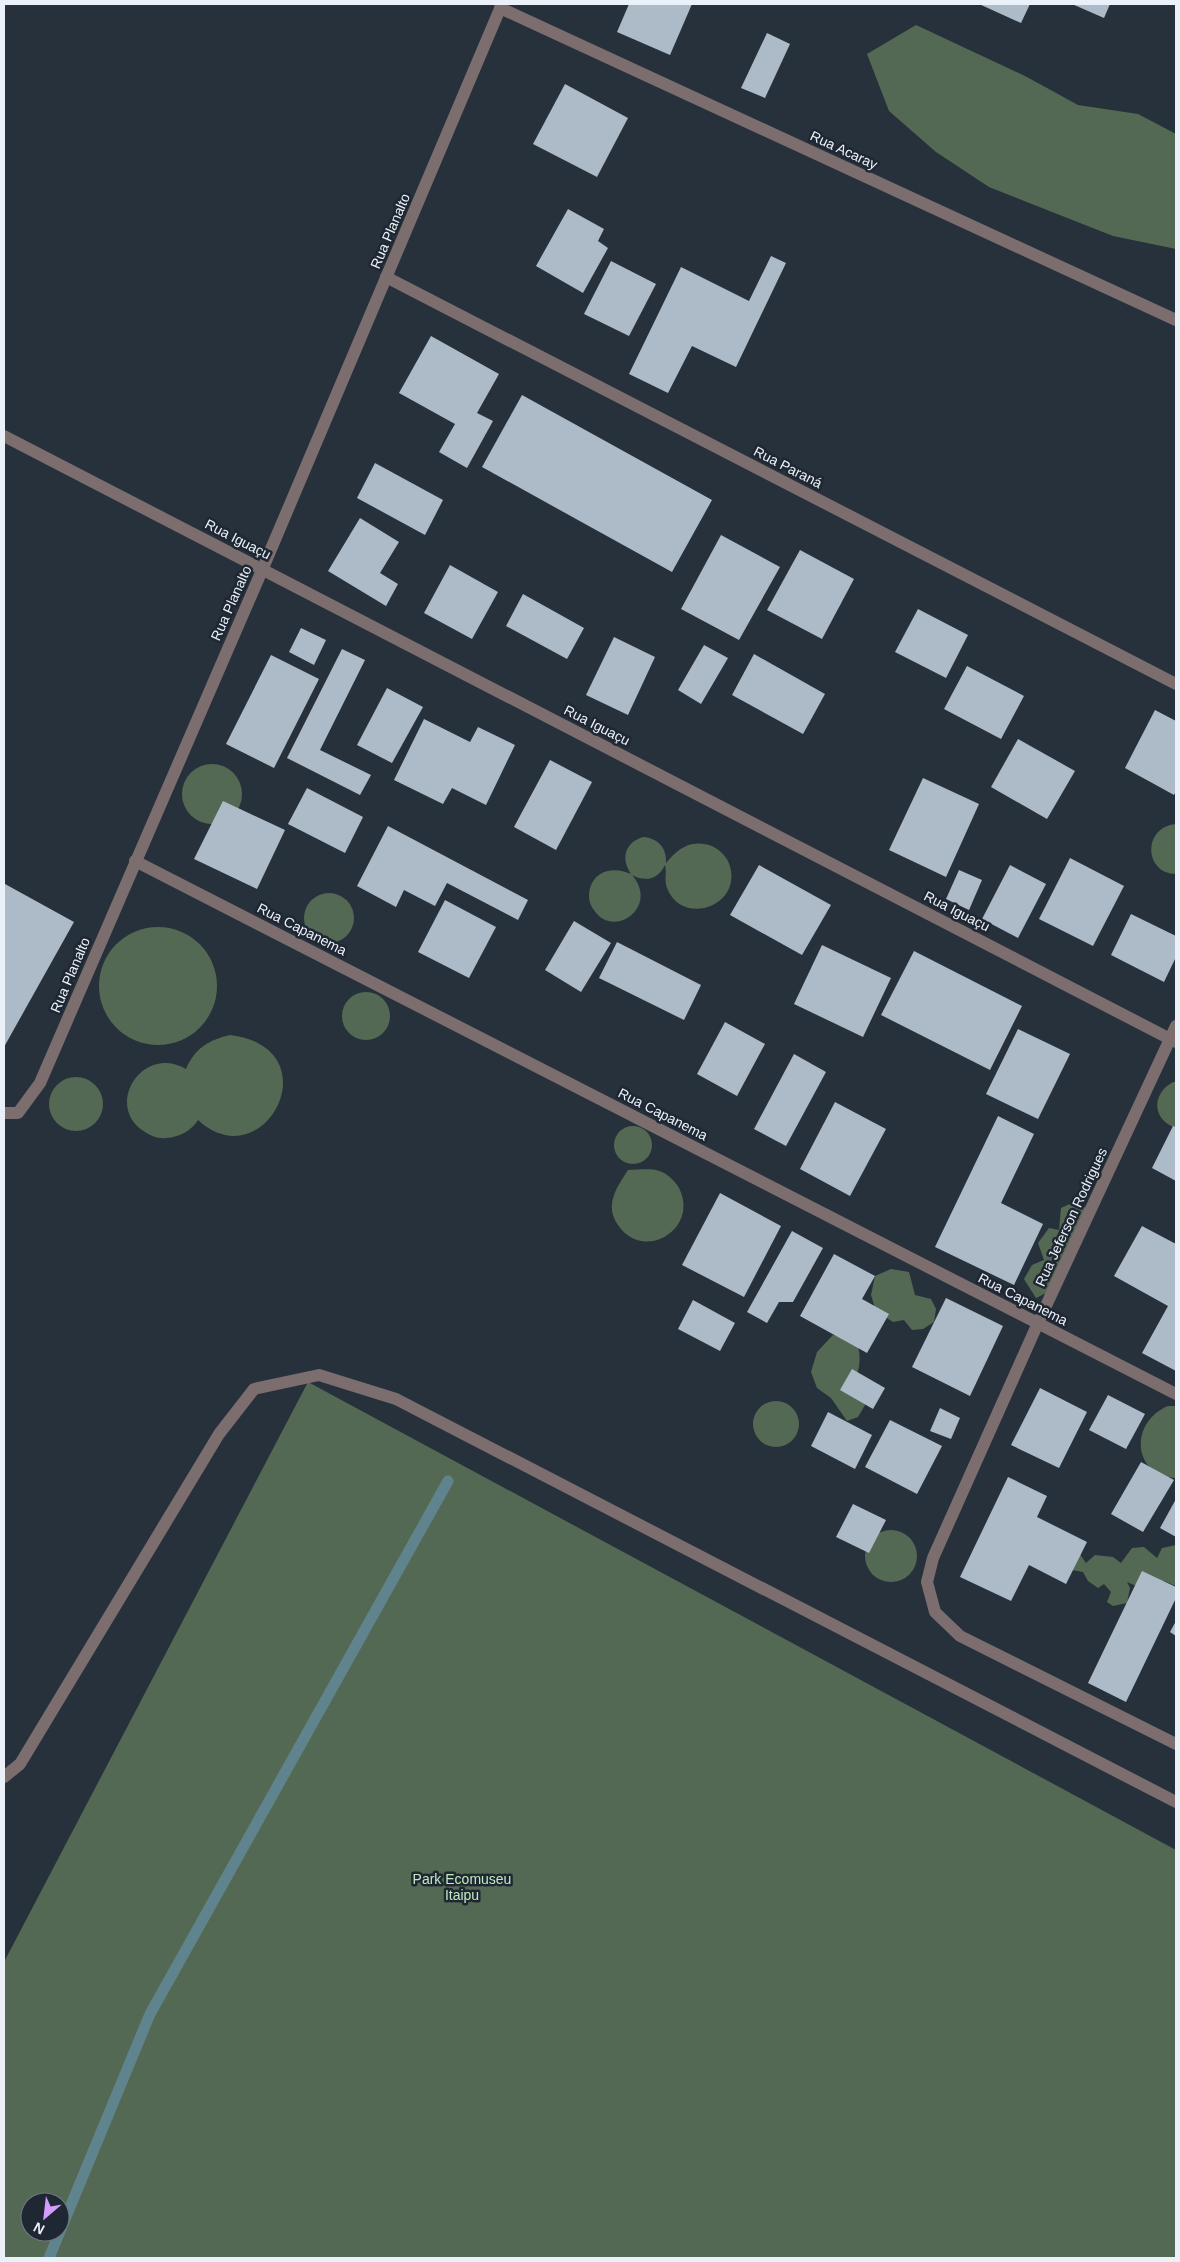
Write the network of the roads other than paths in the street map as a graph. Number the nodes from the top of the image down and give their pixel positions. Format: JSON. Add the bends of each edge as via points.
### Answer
{"nodes":[{"id":1,"x":501,"y":6,"type":"edge"},
{"id":2,"x":386,"y":277,"type":"junction"},
{"id":3,"x":1176,"y":320,"type":"edge"},
{"id":4,"x":4,"y":436,"type":"edge"},
{"id":5,"x":263,"y":568,"type":"junction"},
{"id":6,"x":1176,"y":684,"type":"edge"},
{"id":7,"x":135,"y":861,"type":"junction"},
{"id":8,"x":1176,"y":1026,"type":"edge"},
{"id":9,"x":1173,"y":1040,"type":"edge"},
{"id":10,"x":4,"y":1113,"type":"edge"},
{"id":11,"x":1038,"y":1323,"type":"junction"},
{"id":12,"x":1176,"y":1394,"type":"edge"},
{"id":13,"x":1176,"y":1744,"type":"edge"},
{"id":14,"x":4,"y":1777,"type":"edge"},
{"id":15,"x":1176,"y":1802,"type":"edge"}],
"edges":[{"from":1,"to":2,"type":"street","name":"Rua Planalto"},
{"from":1,"to":3,"type":"street","name":"Rua Acaray"},
{"from":2,"to":5,"type":"street","name":"Rua Planalto"},
{"from":2,"to":6,"type":"street","name":"Rua Paraná"},
{"from":4,"to":5,"type":"street","name":"Rua Iguaçu"},
{"from":5,"to":7,"type":"street","name":"Rua Planalto"},
{"from":5,"to":9,"type":"street","name":"Rua Iguaçu"},
{"from":7,"to":10,"type":"street","name":"Rua Planalto","via":[[40,1083],[18,1113]]},
{"from":7,"to":11,"type":"street","name":"Rua Capanema"},
{"from":8,"to":9,"type":"street","name":"Rua Jeferson Rodrigues"},
{"from":9,"to":11,"type":"street","name":"Rua Jeferson Rodrigues"},
{"from":11,"to":12,"type":"street","name":"Rua Capanema"},
{"from":11,"to":13,"type":"street","name":"Rua Jeferson Rodrigues","via":[[933,1558],[927,1582],[935,1612],[960,1636]]},
{"from":14,"to":15,"type":"street","via":[[20,1764],[219,1434],[254,1389],[319,1375],[396,1399]]}]}
